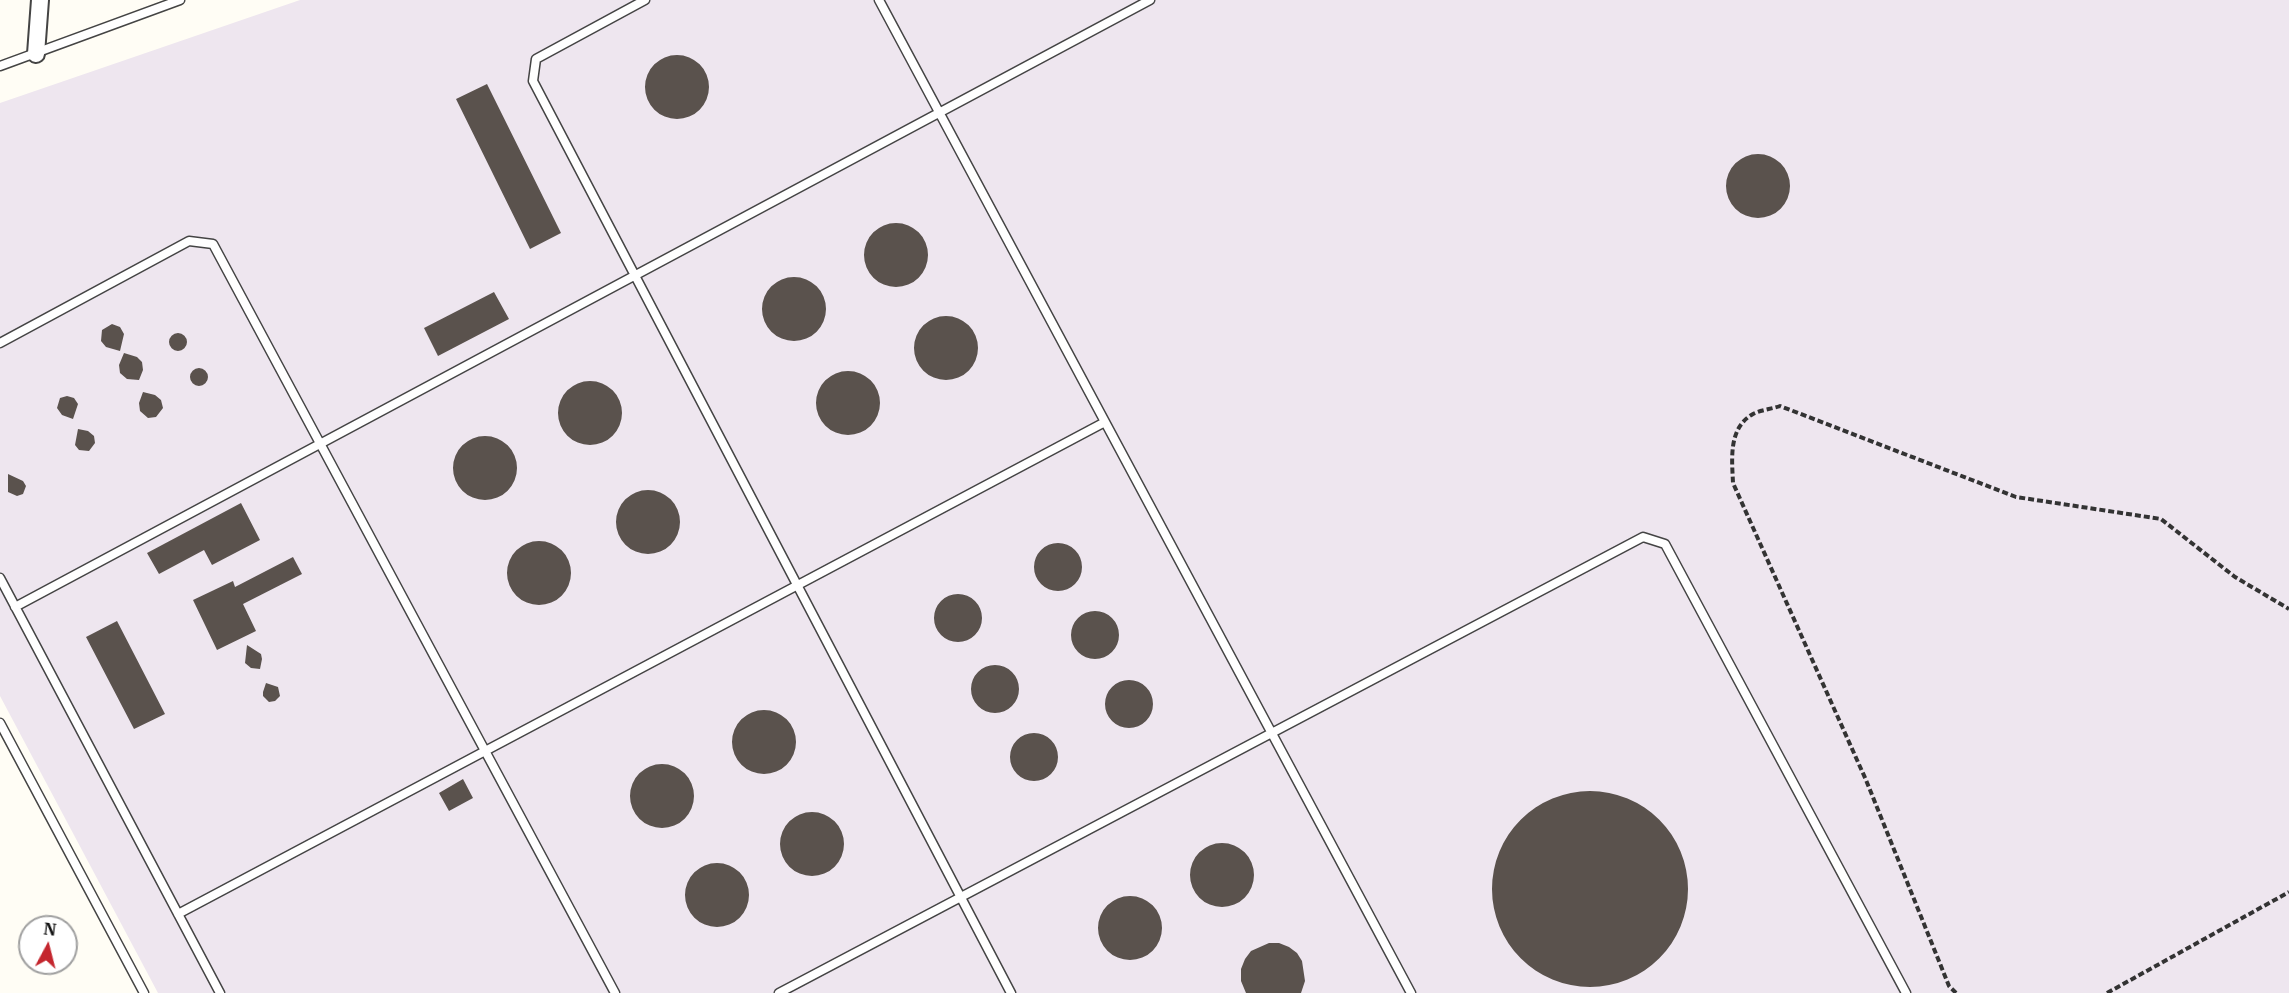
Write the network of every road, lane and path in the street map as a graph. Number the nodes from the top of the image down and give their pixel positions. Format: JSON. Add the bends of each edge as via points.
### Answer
{"nodes":[{"id":1,"x":40,"y":0,"type":"edge"},
{"id":2,"x":180,"y":0,"type":"edge"},
{"id":3,"x":645,"y":0,"type":"edge"},
{"id":4,"x":879,"y":0,"type":"edge"},
{"id":5,"x":1150,"y":0,"type":"edge"},
{"id":6,"x":36,"y":54,"type":"junction"},
{"id":7,"x":0,"y":66,"type":"edge"},
{"id":8,"x":939,"y":113,"type":"junction"},
{"id":9,"x":635,"y":275,"type":"junction"},
{"id":10,"x":0,"y":343,"type":"edge"},
{"id":11,"x":1105,"y":422,"type":"junction"},
{"id":12,"x":320,"y":444,"type":"junction"},
{"id":13,"x":0,"y":578,"type":"edge"},
{"id":14,"x":797,"y":585,"type":"junction"},
{"id":15,"x":15,"y":607,"type":"junction"},
{"id":16,"x":2289,"y":609,"type":"edge"},
{"id":17,"x":0,"y":723,"type":"edge"},
{"id":18,"x":1272,"y":733,"type":"junction"},
{"id":19,"x":485,"y":751,"type":"junction"},
{"id":20,"x":2289,"y":892,"type":"edge"},
{"id":21,"x":961,"y":897,"type":"junction"},
{"id":22,"x":178,"y":914,"type":"junction"},
{"id":23,"x":144,"y":993,"type":"edge"},
{"id":24,"x":220,"y":993,"type":"edge"},
{"id":25,"x":615,"y":993,"type":"edge"},
{"id":26,"x":779,"y":993,"type":"edge"},
{"id":27,"x":1011,"y":993,"type":"edge"},
{"id":28,"x":1411,"y":993,"type":"edge"},
{"id":29,"x":1906,"y":993,"type":"edge"},
{"id":30,"x":1956,"y":993,"type":"edge"},
{"id":31,"x":2107,"y":993,"type":"edge"}],
"edges":[{"from":1,"to":6,"type":"street"},
{"from":2,"to":6,"type":"lane"},
{"from":3,"to":9,"type":"lane","via":[[537,59],[533,81]]},
{"from":4,"to":8,"type":"lane"},
{"from":5,"to":8,"type":"lane"},
{"from":6,"to":7,"type":"lane"},
{"from":8,"to":9,"type":"lane"},
{"from":8,"to":11,"type":"lane"},
{"from":9,"to":12,"type":"lane"},
{"from":9,"to":14,"type":"lane"},
{"from":10,"to":12,"type":"lane","via":[[189,241],[213,244]]},
{"from":11,"to":14,"type":"lane"},
{"from":11,"to":18,"type":"lane"},
{"from":12,"to":15,"type":"lane"},
{"from":12,"to":19,"type":"lane"},
{"from":13,"to":15,"type":"lane"},
{"from":14,"to":19,"type":"lane"},
{"from":14,"to":21,"type":"lane"},
{"from":15,"to":22,"type":"lane"},
{"from":16,"to":30,"type":"path","via":[[2235,577],[2161,519],[2016,497],[1780,406],[1754,413],[1739,425],[1732,449],[1733,483],[1866,780],[1949,986]]},
{"from":17,"to":23,"type":"lane"},
{"from":18,"to":21,"type":"lane"},
{"from":18,"to":28,"type":"lane"},
{"from":18,"to":29,"type":"lane","via":[[1643,537],[1665,544]]},
{"from":19,"to":22,"type":"lane"},
{"from":19,"to":25,"type":"lane"},
{"from":20,"to":31,"type":"path"},
{"from":21,"to":26,"type":"lane"},
{"from":21,"to":27,"type":"lane"},
{"from":22,"to":24,"type":"lane"}]}
